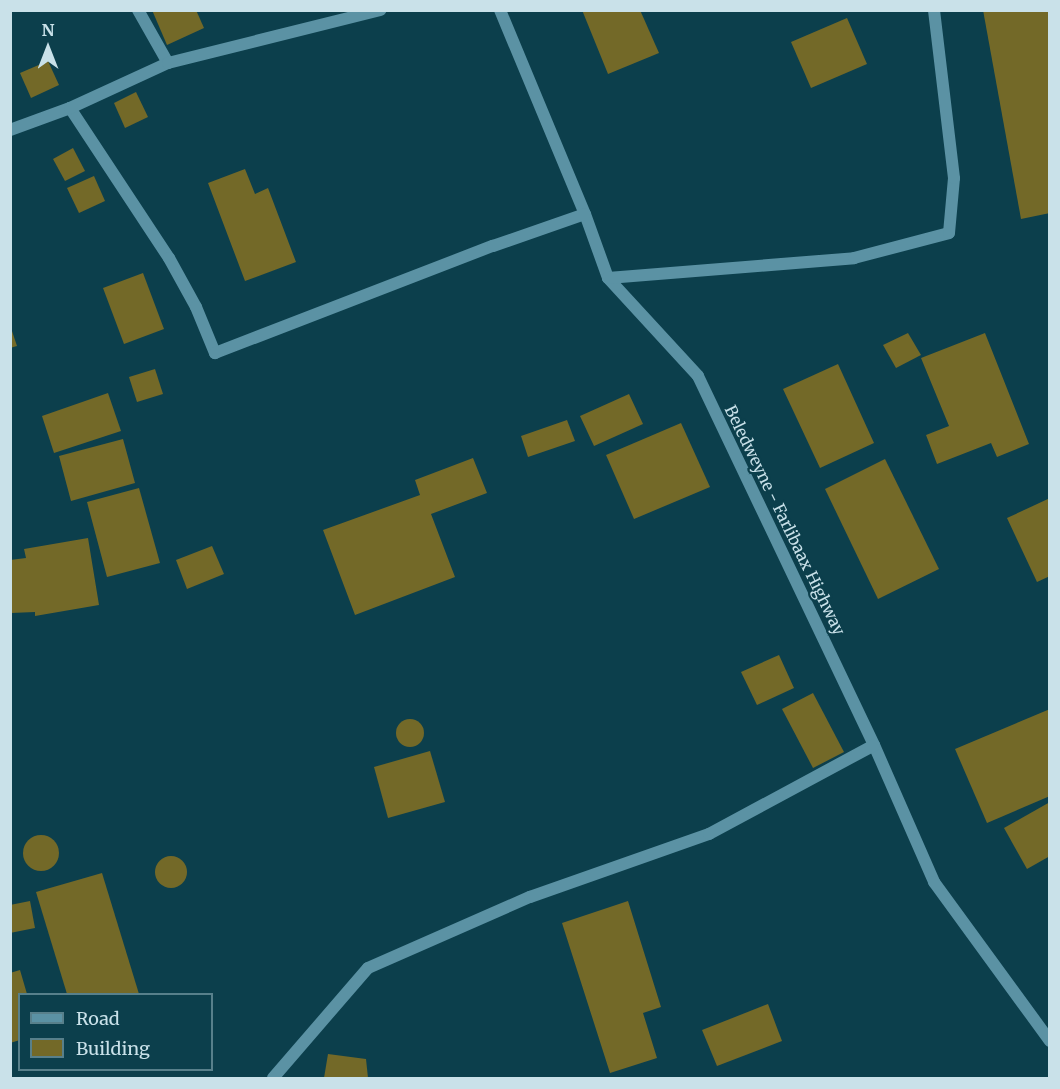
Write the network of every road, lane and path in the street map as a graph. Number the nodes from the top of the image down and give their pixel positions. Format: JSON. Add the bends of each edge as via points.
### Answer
{"nodes":[{"id":1,"x":138,"y":10,"type":"edge"},
{"id":2,"x":381,"y":10,"type":"edge"},
{"id":3,"x":500,"y":10,"type":"edge"},
{"id":4,"x":934,"y":10,"type":"edge"},
{"id":5,"x":168,"y":63,"type":"junction"},
{"id":6,"x":70,"y":108,"type":"junction"},
{"id":7,"x":10,"y":130,"type":"edge"},
{"id":8,"x":585,"y":214,"type":"junction"},
{"id":9,"x":609,"y":278,"type":"junction"},
{"id":10,"x":874,"y":745,"type":"junction"},
{"id":11,"x":1045,"y":1027,"type":"edge"},
{"id":12,"x":1050,"y":1041,"type":"edge"},
{"id":13,"x":273,"y":1078,"type":"edge"}],
"edges":[{"from":1,"to":5,"type":"street"},
{"from":2,"to":5,"type":"street"},
{"from":3,"to":8,"type":"street","name":"Beledweyne - Farlibaax Highway"},
{"from":4,"to":9,"type":"street","via":[[954,178],[949,233],[854,258]]},
{"from":5,"to":6,"type":"street"},
{"from":6,"to":7,"type":"street"},
{"from":6,"to":8,"type":"street","via":[[169,258],[215,352]]},
{"from":8,"to":9,"type":"street","name":"Beledweyne - Farlibaax Highway"},
{"from":9,"to":10,"type":"street","name":"Beledweyne - Farlibaax Highway","via":[[698,376]]},
{"from":10,"to":11,"type":"street","name":"Beledweyne - Farlibaax Highway","via":[[934,882]]},
{"from":10,"to":13,"type":"street","via":[[709,834],[530,897],[368,968]]},
{"from":11,"to":12,"type":"street","name":"Beledweyne - Farlibaax Highway"}]}
